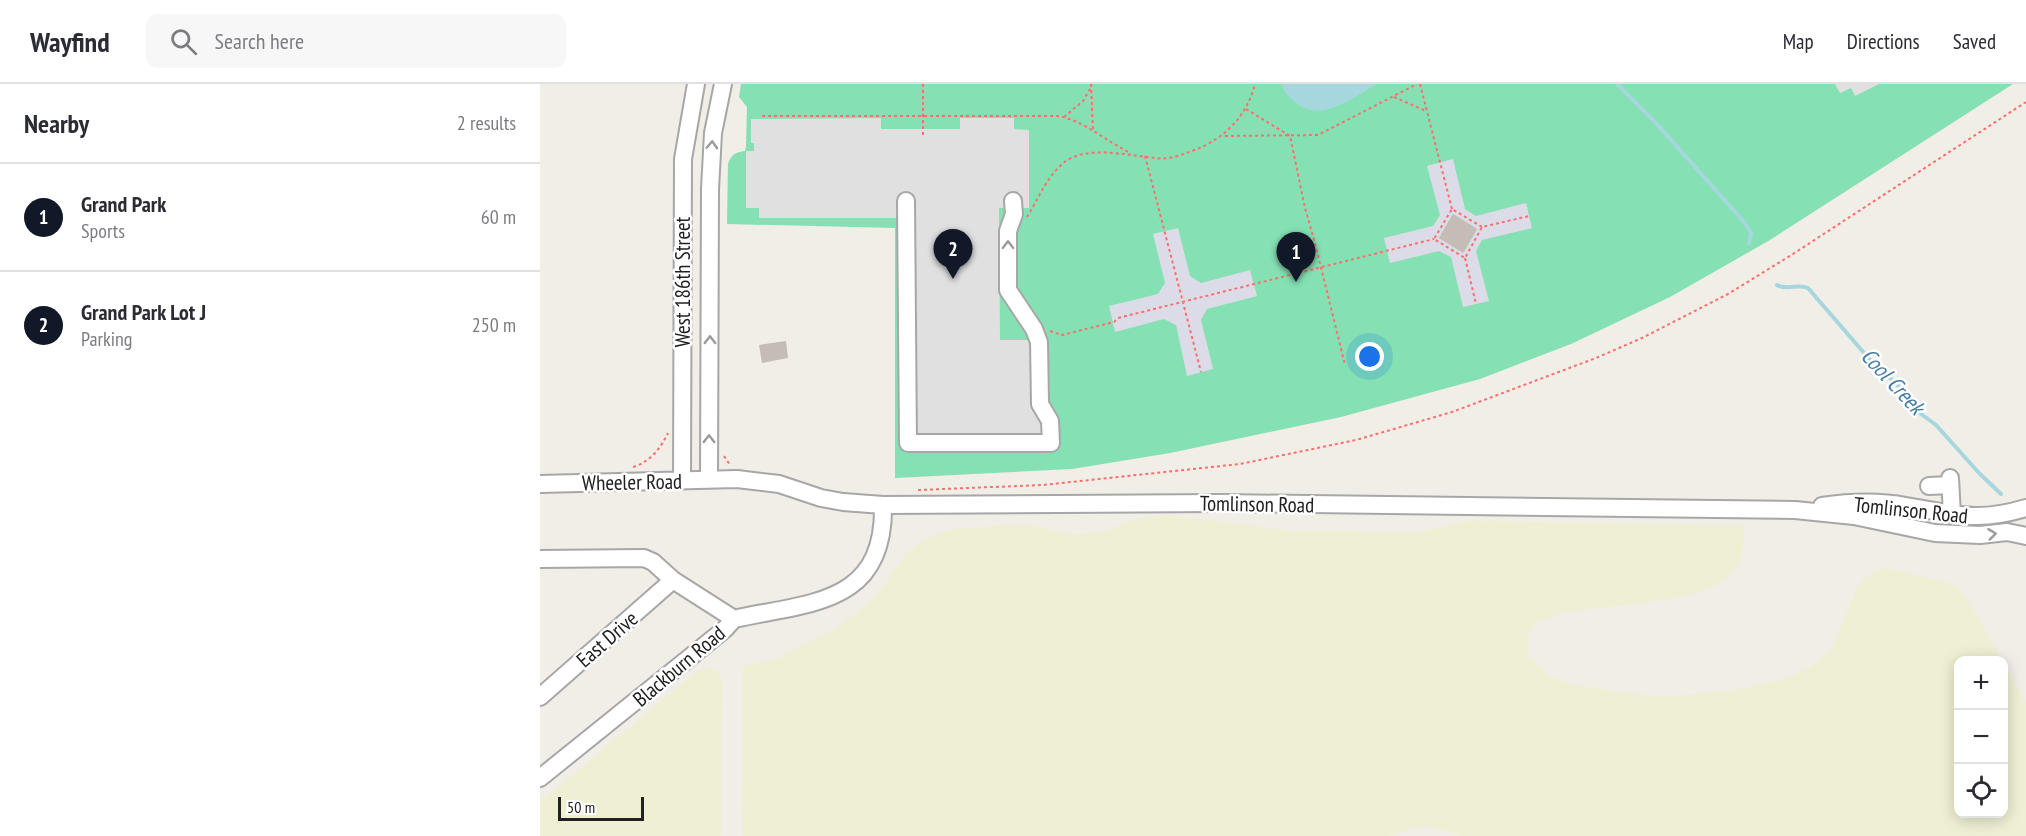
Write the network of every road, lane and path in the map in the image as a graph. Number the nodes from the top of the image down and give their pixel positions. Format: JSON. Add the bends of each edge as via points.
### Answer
{"nodes":[{"id":1,"x":696,"y":84,"type":"edge"},
{"id":2,"x":723,"y":84,"type":"edge"},
{"id":3,"x":922,"y":84,"type":"edge"},
{"id":4,"x":1255,"y":84,"type":"edge"},
{"id":5,"x":1418,"y":84,"type":"edge"},
{"id":6,"x":1091,"y":85,"type":"edge"},
{"id":7,"x":1394,"y":97,"type":"junction"},
{"id":8,"x":2026,"y":102,"type":"edge"},
{"id":9,"x":1246,"y":109,"type":"junction"},
{"id":10,"x":1426,"y":111,"type":"junction"},
{"id":11,"x":762,"y":116,"type":"dead end"},
{"id":12,"x":923,"y":117,"type":"junction"},
{"id":13,"x":1064,"y":117,"type":"junction"},
{"id":14,"x":1093,"y":130,"type":"junction"},
{"id":15,"x":1290,"y":135,"type":"junction"},
{"id":16,"x":923,"y":136,"type":"dead end"},
{"id":17,"x":1223,"y":136,"type":"junction"},
{"id":18,"x":1134,"y":154,"type":"junction"},
{"id":19,"x":1145,"y":156,"type":"junction"},
{"id":20,"x":906,"y":201,"type":"dead end"},
{"id":21,"x":1013,"y":201,"type":"dead end"},
{"id":22,"x":1452,"y":209,"type":"junction"},
{"id":23,"x":1529,"y":216,"type":"dead end"},
{"id":24,"x":1023,"y":223,"type":"dead end"},
{"id":25,"x":1482,"y":227,"type":"junction"},
{"id":26,"x":1434,"y":239,"type":"junction"},
{"id":27,"x":1465,"y":258,"type":"junction"},
{"id":28,"x":1321,"y":267,"type":"junction"},
{"id":29,"x":1182,"y":301,"type":"junction"},
{"id":30,"x":1476,"y":304,"type":"dead end"},
{"id":31,"x":1044,"y":323,"type":"dead end"},
{"id":32,"x":1344,"y":365,"type":"dead end"},
{"id":33,"x":1201,"y":372,"type":"dead end"},
{"id":34,"x":668,"y":433,"type":"dead end"},
{"id":35,"x":632,"y":468,"type":"dead end"},
{"id":36,"x":716,"y":479,"type":"junction"},
{"id":37,"x":682,"y":481,"type":"junction"},
{"id":38,"x":541,"y":484,"type":"edge"},
{"id":39,"x":1929,"y":486,"type":"dead end"},
{"id":40,"x":911,"y":491,"type":"dead end"},
{"id":41,"x":882,"y":505,"type":"junction"},
{"id":42,"x":2026,"y":508,"type":"edge"},
{"id":43,"x":1796,"y":510,"type":"junction"},
{"id":44,"x":1952,"y":515,"type":"junction"},
{"id":45,"x":2026,"y":536,"type":"edge"},
{"id":46,"x":540,"y":559,"type":"edge"},
{"id":47,"x":673,"y":580,"type":"junction"},
{"id":48,"x":734,"y":619,"type":"junction"},
{"id":49,"x":540,"y":698,"type":"edge"},
{"id":50,"x":540,"y":778,"type":"edge"}],
"edges":[{"from":1,"to":37,"type":"street","name":"West 186th Street","via":[[683,159]]},
{"from":36,"to":2,"type":"street","name":"West 186th Street","one_way":true,"via":[[710,189],[713,133]]},
{"from":3,"to":12,"type":"path"},
{"from":4,"to":9,"type":"path"},
{"from":5,"to":7,"type":"path"},
{"from":5,"to":10,"type":"path"},
{"from":6,"to":13,"type":"path","via":[[1086,97]]},
{"from":6,"to":14,"type":"path"},
{"from":7,"to":10,"type":"path"},
{"from":7,"to":15,"type":"path","via":[[1325,132]]},
{"from":8,"to":40,"type":"path","via":[[1728,294],[1606,354],[1452,412],[1356,440],[1240,464],[1043,485]]},
{"from":9,"to":15,"type":"path"},
{"from":9,"to":17,"type":"path"},
{"from":10,"to":22,"type":"path"},
{"from":11,"to":12,"type":"path"},
{"from":12,"to":13,"type":"path"},
{"from":12,"to":16,"type":"path"},
{"from":13,"to":14,"type":"path"},
{"from":14,"to":18,"type":"path"},
{"from":15,"to":17,"type":"path"},
{"from":15,"to":28,"type":"path"},
{"from":17,"to":19,"type":"path","via":[[1172,158]]},
{"from":18,"to":19,"type":"path"},
{"from":18,"to":24,"type":"path","via":[[1092,153],[1067,161],[1047,182]]},
{"from":19,"to":29,"type":"path"},
{"from":20,"to":21,"type":"street","one_way":true,"via":[[908,443],[1051,443],[1050,421],[1040,404],[1039,342],[1008,290],[1008,231],[1014,214]]},
{"from":22,"to":25,"type":"path"},
{"from":22,"to":26,"type":"path"},
{"from":23,"to":25,"type":"path"},
{"from":25,"to":27,"type":"path"},
{"from":26,"to":27,"type":"path"},
{"from":26,"to":28,"type":"path"},
{"from":27,"to":30,"type":"path"},
{"from":28,"to":29,"type":"path"},
{"from":28,"to":32,"type":"path"},
{"from":29,"to":31,"type":"path","via":[[1065,335],[1051,332]]},
{"from":29,"to":33,"type":"path"},
{"from":34,"to":35,"type":"path","via":[[654,454]]},
{"from":36,"to":37,"type":"street","name":"Wheeler Road"},
{"from":36,"to":41,"type":"street","name":"Tomlinson Road","via":[[768,482],[821,498]]},
{"from":37,"to":38,"type":"street","name":"Wheeler Road"},
{"from":39,"to":44,"type":"street","via":[[1950,482]]},
{"from":41,"to":43,"type":"street","name":"Tomlinson Road","via":[[1198,503]]},
{"from":41,"to":48,"type":"street","name":"Blackburn Road","via":[[882,535],[876,555],[853,584],[819,602]]},
{"from":42,"to":44,"type":"street","name":"Tomlinson Road","via":[[1987,516]]},
{"from":43,"to":44,"type":"street","name":"Tomlinson Road","via":[[1859,502]]},
{"from":43,"to":45,"type":"street","name":"Tomlinson Road","one_way":true,"via":[[1846,515],[1935,533],[2007,532]]},
{"from":46,"to":47,"type":"street","via":[[644,558]]},
{"from":47,"to":48,"type":"street"},
{"from":47,"to":49,"type":"street","name":"East Drive"},
{"from":48,"to":50,"type":"street","name":"Blackburn Road"}]}
